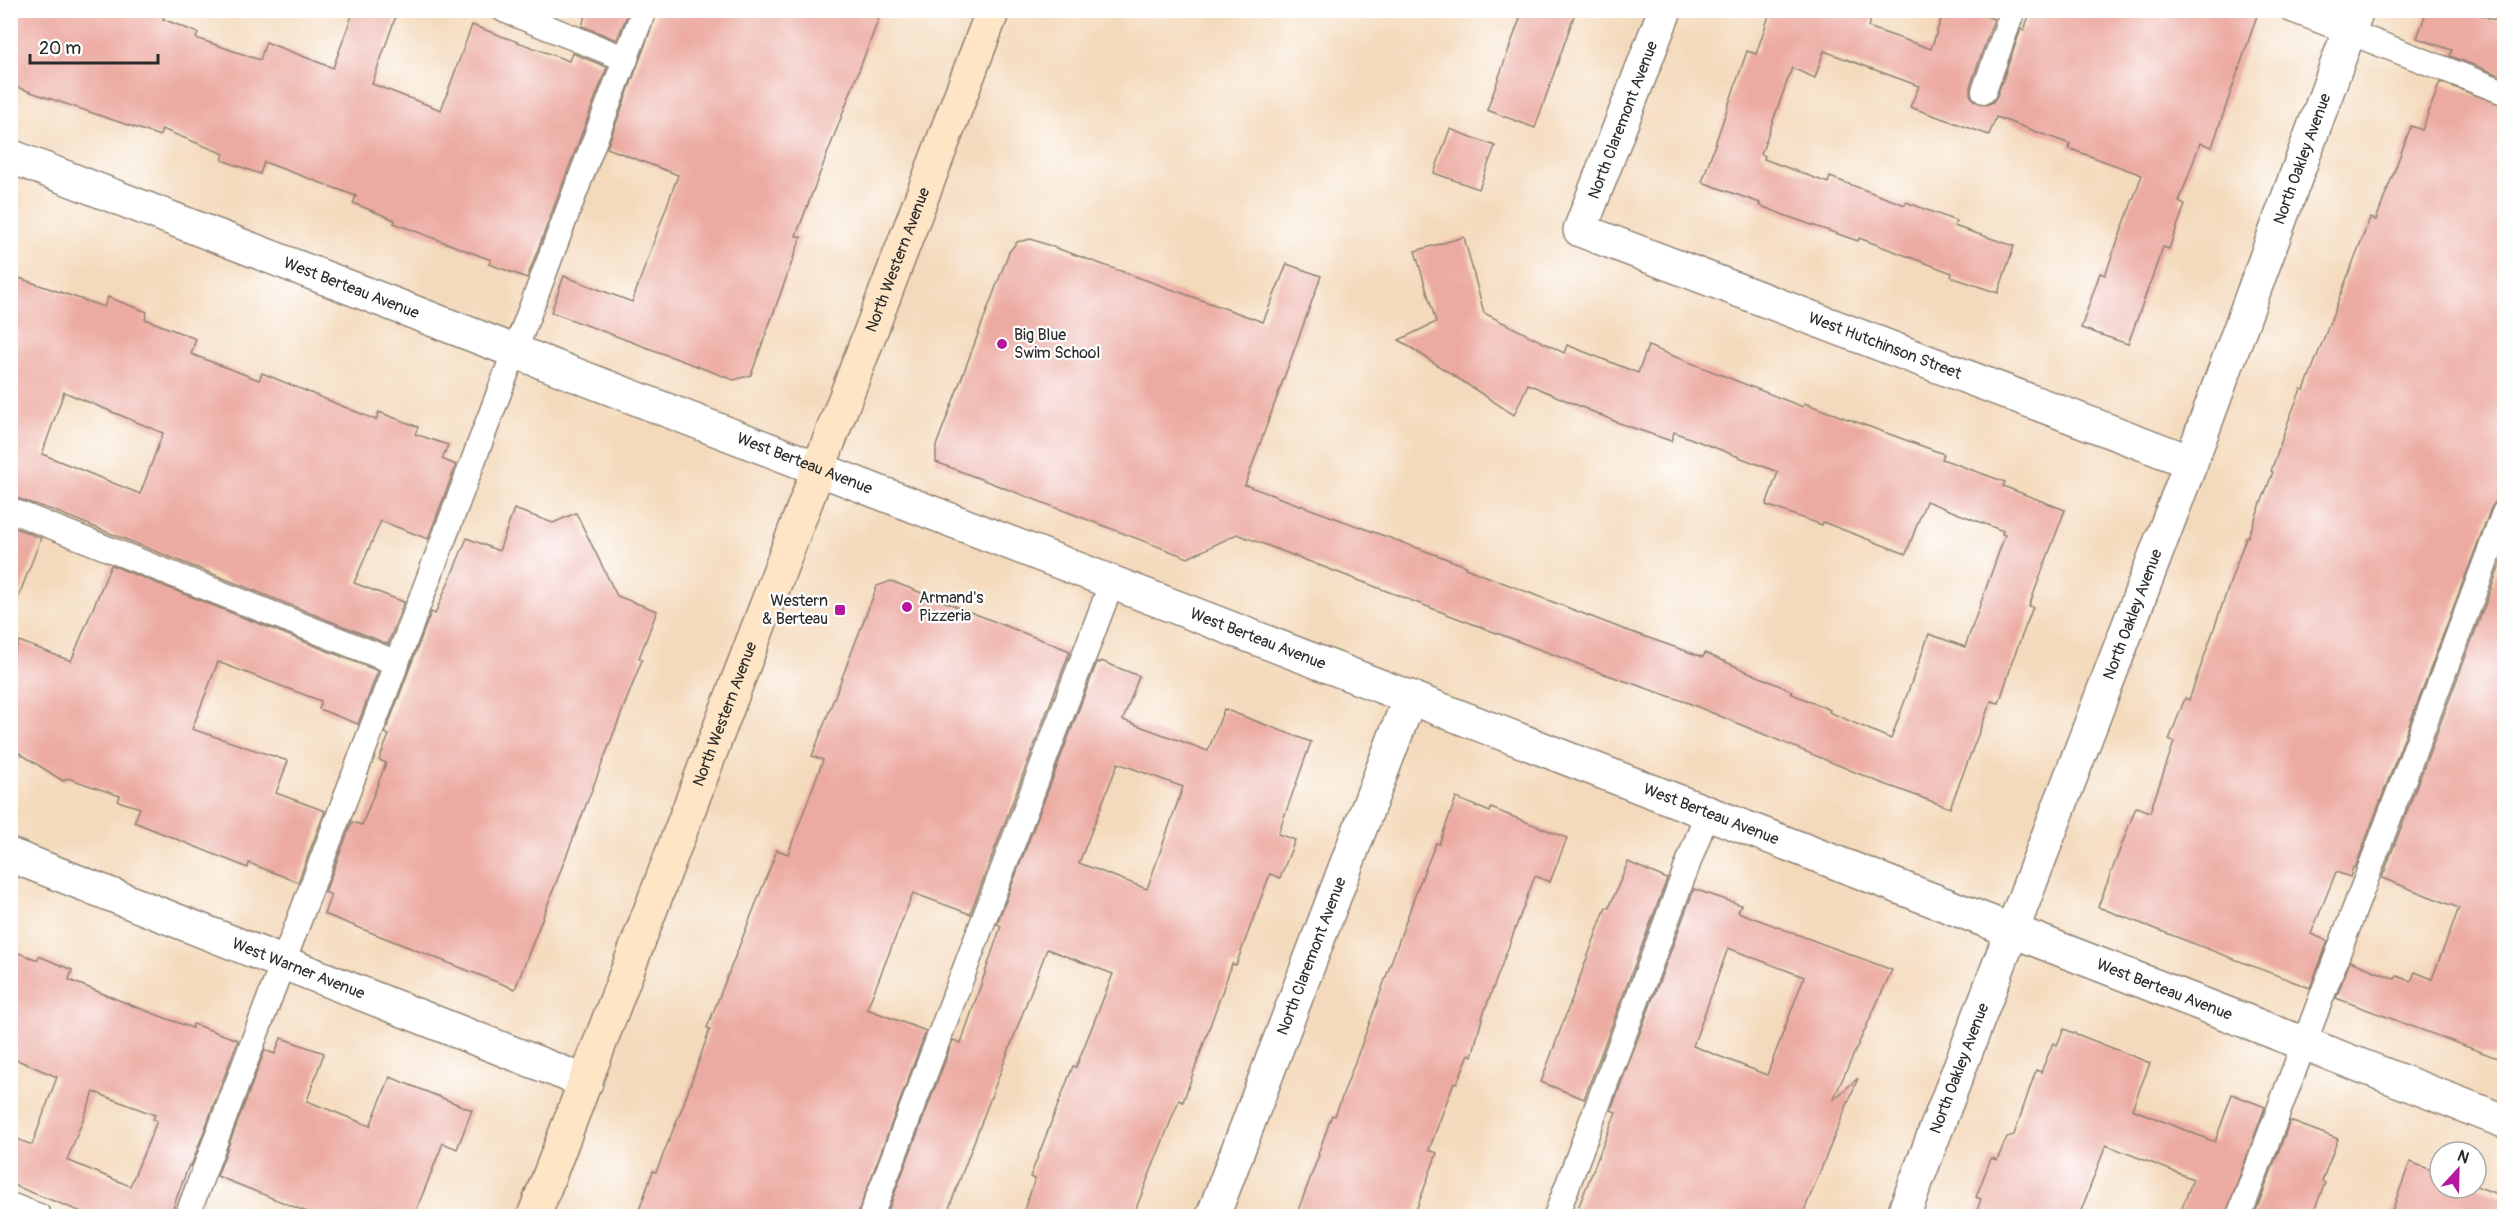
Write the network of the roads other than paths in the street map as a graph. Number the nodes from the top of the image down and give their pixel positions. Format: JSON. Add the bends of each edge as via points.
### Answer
{"nodes":[{"id":1,"x":504,"y":10,"type":"edge"},
{"id":2,"x":644,"y":10,"type":"edge"},
{"id":3,"x":993,"y":10,"type":"edge"},
{"id":4,"x":1665,"y":10,"type":"edge"},
{"id":5,"x":2013,"y":10,"type":"edge"},
{"id":6,"x":2292,"y":10,"type":"edge"},
{"id":7,"x":2353,"y":21,"type":"edge"},
{"id":8,"x":626,"y":58,"type":"junction"},
{"id":9,"x":1984,"y":91,"type":"dead end"},
{"id":10,"x":2505,"y":92,"type":"edge"},
{"id":11,"x":10,"y":156,"type":"edge"},
{"id":12,"x":1580,"y":230,"type":"joint"},
{"id":13,"x":515,"y":352,"type":"junction"},
{"id":14,"x":2191,"y":462,"type":"junction"},
{"id":15,"x":820,"y":470,"type":"junction"},
{"id":16,"x":10,"y":510,"type":"edge"},
{"id":17,"x":2505,"y":513,"type":"edge"},
{"id":18,"x":1112,"y":582,"type":"junction"},
{"id":19,"x":397,"y":663,"type":"junction"},
{"id":20,"x":1410,"y":697,"type":"junction"},
{"id":21,"x":1707,"y":813,"type":"junction"},
{"id":22,"x":10,"y":855,"type":"edge"},
{"id":23,"x":2012,"y":931,"type":"junction"},
{"id":24,"x":283,"y":964,"type":"junction"},
{"id":25,"x":2305,"y":1044,"type":"junction"},
{"id":26,"x":586,"y":1082,"type":"junction"},
{"id":27,"x":2505,"y":1120,"type":"edge"},
{"id":28,"x":10,"y":1205,"type":"edge"},
{"id":29,"x":39,"y":1216,"type":"edge"},
{"id":30,"x":187,"y":1216,"type":"edge"},
{"id":31,"x":534,"y":1216,"type":"edge"},
{"id":32,"x":871,"y":1216,"type":"edge"},
{"id":33,"x":1213,"y":1216,"type":"edge"},
{"id":34,"x":1556,"y":1216,"type":"edge"},
{"id":35,"x":1903,"y":1216,"type":"edge"},
{"id":36,"x":2239,"y":1216,"type":"edge"}],
"edges":[{"from":1,"to":8,"type":"lane"},
{"from":2,"to":8,"type":"lane"},
{"from":3,"to":15,"type":"main road","name":"North Western Avenue"},
{"from":4,"to":12,"type":"street","name":"North Claremont Avenue"},
{"from":5,"to":9,"type":"lane"},
{"from":6,"to":7,"type":"lane"},
{"from":7,"to":10,"type":"lane"},
{"from":7,"to":14,"type":"street","name":"North Oakley Avenue"},
{"from":8,"to":13,"type":"lane"},
{"from":11,"to":13,"type":"street","name":"West Berteau Avenue"},
{"from":12,"to":14,"type":"street","name":"West Hutchinson Street"},
{"from":13,"to":15,"type":"street","name":"West Berteau Avenue"},
{"from":13,"to":19,"type":"lane"},
{"from":14,"to":23,"type":"street","name":"North Oakley Avenue"},
{"from":15,"to":18,"type":"street","name":"West Berteau Avenue"},
{"from":15,"to":26,"type":"main road","name":"North Western Avenue"},
{"from":16,"to":19,"type":"lane"},
{"from":17,"to":25,"type":"lane"},
{"from":18,"to":20,"type":"street","name":"West Berteau Avenue"},
{"from":18,"to":32,"type":"lane"},
{"from":19,"to":24,"type":"lane"},
{"from":20,"to":21,"type":"street","name":"West Berteau Avenue"},
{"from":20,"to":33,"type":"street","name":"North Claremont Avenue"},
{"from":21,"to":23,"type":"street","name":"West Berteau Avenue"},
{"from":21,"to":34,"type":"lane"},
{"from":22,"to":24,"type":"street","name":"West Warner Avenue"},
{"from":23,"to":25,"type":"street","name":"West Berteau Avenue"},
{"from":23,"to":35,"type":"street","name":"North Oakley Avenue"},
{"from":24,"to":26,"type":"street","name":"West Warner Avenue"},
{"from":24,"to":30,"type":"lane"},
{"from":25,"to":27,"type":"street","name":"West Berteau Avenue"},
{"from":25,"to":36,"type":"lane"},
{"from":26,"to":31,"type":"main road","name":"North Western Avenue"},
{"from":28,"to":29,"type":"lane"}]}
